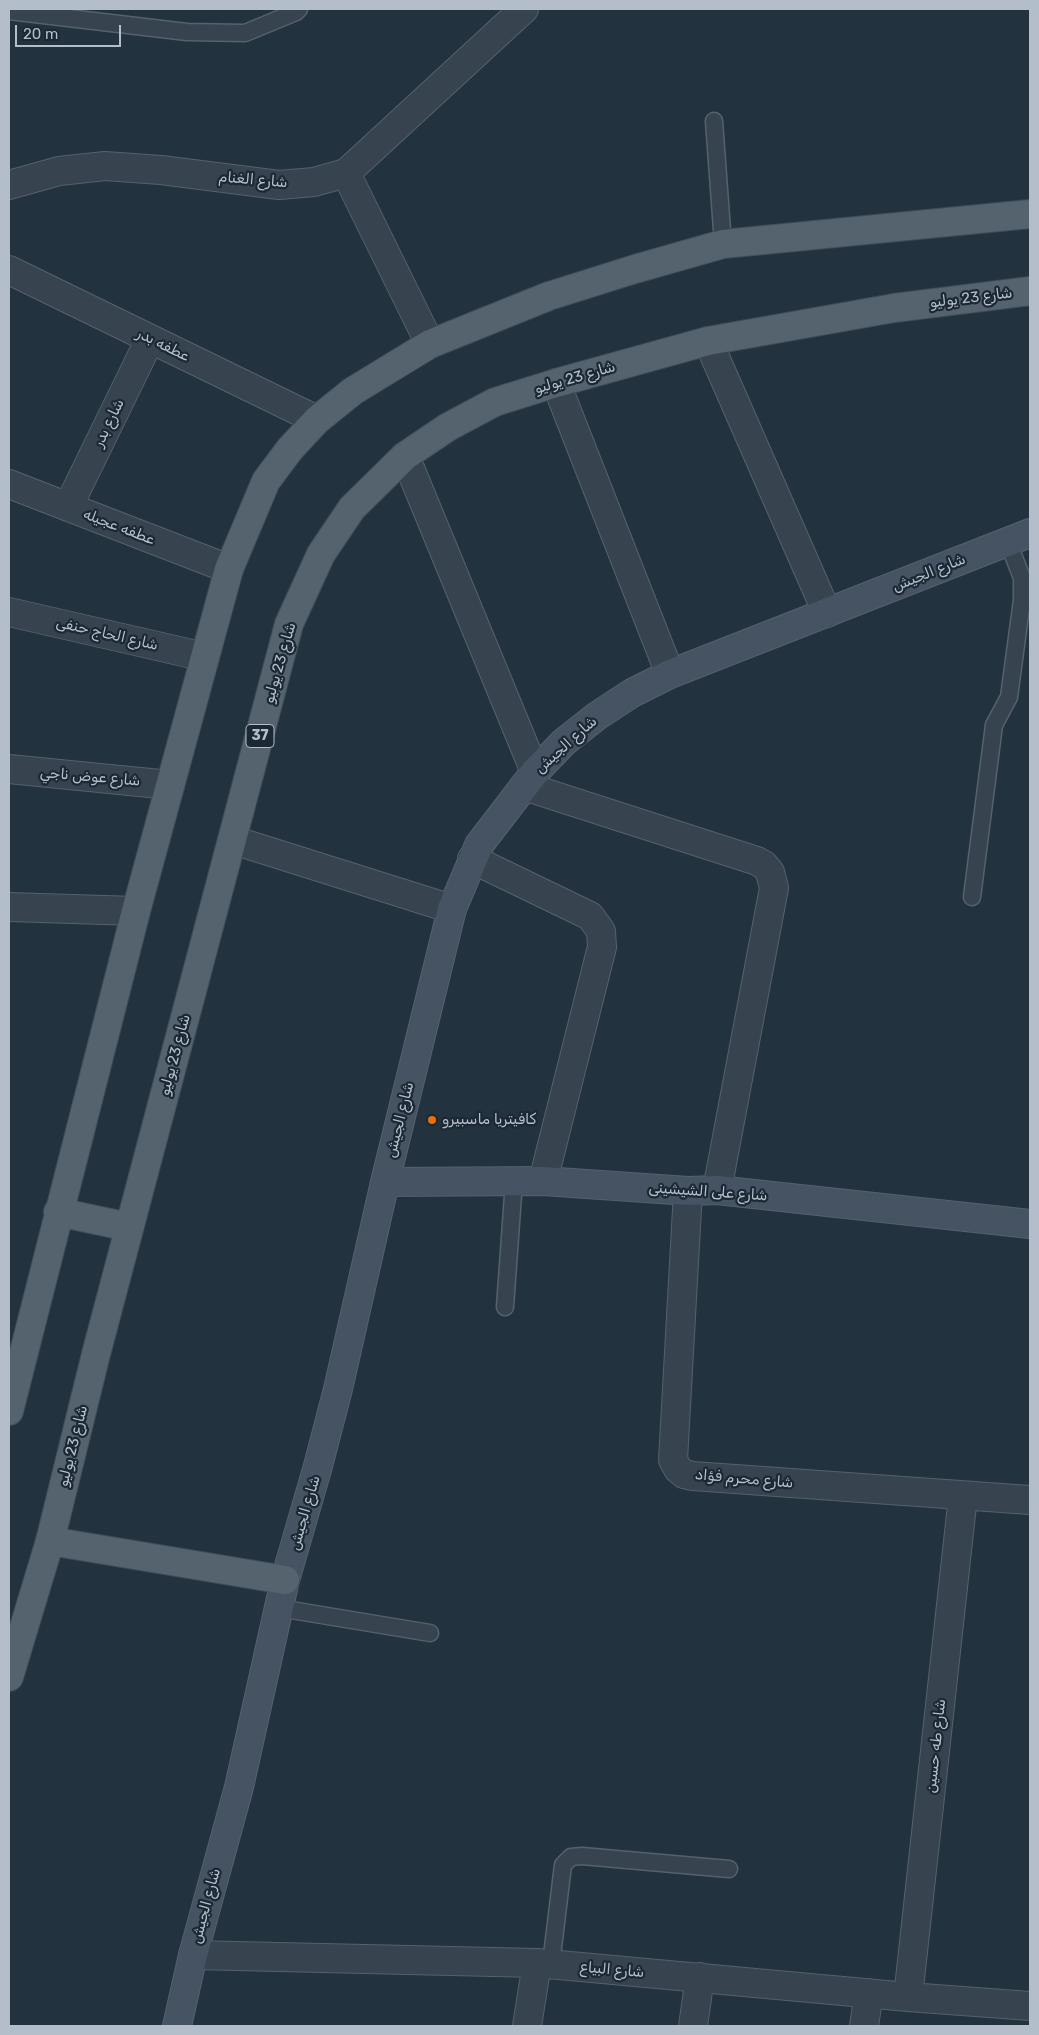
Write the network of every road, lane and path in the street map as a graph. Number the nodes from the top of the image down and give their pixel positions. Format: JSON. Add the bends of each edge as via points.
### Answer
{"nodes":[{"id":1,"x":299,"y":9,"type":"edge"},
{"id":2,"x":524,"y":9,"type":"edge"},
{"id":3,"x":9,"y":11,"type":"edge"},
{"id":4,"x":714,"y":121,"type":"dead end"},
{"id":5,"x":346,"y":173,"type":"junction"},
{"id":6,"x":9,"y":185,"type":"edge"},
{"id":7,"x":1030,"y":214,"type":"edge"},
{"id":8,"x":723,"y":244,"type":"junction"},
{"id":9,"x":9,"y":270,"type":"edge"},
{"id":10,"x":1030,"y":291,"type":"edge"},
{"id":11,"x":150,"y":339,"type":"junction"},
{"id":12,"x":708,"y":341,"type":"junction"},
{"id":13,"x":430,"y":344,"type":"junction"},
{"id":14,"x":556,"y":383,"type":"junction"},
{"id":15,"x":317,"y":420,"type":"junction"},
{"id":16,"x":405,"y":456,"type":"junction"},
{"id":17,"x":9,"y":484,"type":"edge"},
{"id":18,"x":68,"y":507,"type":"junction"},
{"id":19,"x":1019,"y":537,"type":"edge"},
{"id":20,"x":229,"y":569,"type":"junction"},
{"id":21,"x":9,"y":612,"type":"edge"},
{"id":22,"x":827,"y":612,"type":"junction"},
{"id":23,"x":205,"y":657,"type":"junction"},
{"id":24,"x":670,"y":674,"type":"junction"},
{"id":25,"x":9,"y":769,"type":"edge"},
{"id":26,"x":529,"y":779,"type":"junction"},
{"id":27,"x":170,"y":785,"type":"junction"},
{"id":28,"x":233,"y":840,"type":"junction"},
{"id":29,"x":472,"y":859,"type":"junction"},
{"id":30,"x":972,"y":897,"type":"dead end"},
{"id":31,"x":9,"y":907,"type":"edge"},
{"id":32,"x":452,"y":909,"type":"junction"},
{"id":33,"x":136,"y":911,"type":"junction"},
{"id":34,"x":514,"y":1181,"type":"junction"},
{"id":35,"x":543,"y":1181,"type":"junction"},
{"id":36,"x":385,"y":1182,"type":"junction"},
{"id":37,"x":717,"y":1190,"type":"junction"},
{"id":38,"x":688,"y":1191,"type":"junction"},
{"id":39,"x":58,"y":1212,"type":"junction"},
{"id":40,"x":1030,"y":1224,"type":"edge"},
{"id":41,"x":129,"y":1227,"type":"junction"},
{"id":42,"x":505,"y":1307,"type":"dead end"},
{"id":43,"x":9,"y":1411,"type":"edge"},
{"id":44,"x":963,"y":1496,"type":"junction"},
{"id":45,"x":1030,"y":1500,"type":"edge"},
{"id":46,"x":50,"y":1541,"type":"junction"},
{"id":47,"x":285,"y":1580,"type":"junction"},
{"id":48,"x":279,"y":1608,"type":"junction"},
{"id":49,"x":430,"y":1633,"type":"dead end"},
{"id":50,"x":9,"y":1677,"type":"edge"},
{"id":51,"x":730,"y":1869,"type":"dead end"},
{"id":52,"x":193,"y":1955,"type":"junction"},
{"id":53,"x":544,"y":1964,"type":"junction"},
{"id":54,"x":700,"y":1977,"type":"junction"},
{"id":55,"x":868,"y":1992,"type":"junction"},
{"id":56,"x":908,"y":1997,"type":"junction"},
{"id":57,"x":1030,"y":2006,"type":"edge"},
{"id":58,"x":178,"y":2026,"type":"edge"},
{"id":59,"x":527,"y":2026,"type":"edge"},
{"id":60,"x":693,"y":2026,"type":"edge"},
{"id":61,"x":864,"y":2026,"type":"edge"}],
"edges":[{"from":1,"to":3,"type":"lane","via":[[245,33],[187,32]]},
{"from":2,"to":5,"type":"street","name":"شارع الغنام"},
{"from":4,"to":8,"type":"lane"},
{"from":5,"to":6,"type":"street","name":"شارع الغنام","via":[[314,182],[279,185],[106,166],[59,171]]},
{"from":5,"to":13,"type":"street"},
{"from":7,"to":8,"type":"main road"},
{"from":8,"to":13,"type":"main road","via":[[548,296]]},
{"from":9,"to":11,"type":"street","name":"عطفه بدر"},
{"from":10,"to":12,"type":"main road","name":"شارع 23 يوليو","number":"37","via":[[894,308]]},
{"from":11,"to":15,"type":"street","name":"عطفه بدر"},
{"from":11,"to":18,"type":"street","name":"شارع بدر"},
{"from":12,"to":14,"type":"main road","name":"شارع 23 يوليو","number":"37"},
{"from":12,"to":22,"type":"street"},
{"from":13,"to":15,"type":"main road","via":[[353,390]]},
{"from":14,"to":16,"type":"main road","name":"شارع 23 يوليو","number":"37","via":[[495,402],[448,427]]},
{"from":14,"to":24,"type":"street"},
{"from":15,"to":20,"type":"main road","via":[[266,481]]},
{"from":16,"to":26,"type":"street"},
{"from":16,"to":28,"type":"main road","name":"شارع 23 يوليو","number":"37","via":[[352,508],[321,554],[289,624]]},
{"from":17,"to":18,"type":"street","name":"عطفه عجيله"},
{"from":18,"to":20,"type":"street","name":"عطفه عجيله"},
{"from":19,"to":22,"type":"street","name":"شارع الجيش"},
{"from":19,"to":30,"type":"lane","via":[[1022,600],[1009,697],[994,725]]},
{"from":20,"to":23,"type":"main road"},
{"from":21,"to":23,"type":"street","name":"شارع الحاج حنفى"},
{"from":22,"to":24,"type":"street","name":"شارع الجيش"},
{"from":23,"to":27,"type":"main road"},
{"from":24,"to":26,"type":"street","name":"شارع الجيش","via":[[597,716],[564,742]]},
{"from":25,"to":27,"type":"street","name":"شارع عوض ناجي"},
{"from":26,"to":29,"type":"street","name":"شارع الجيش","via":[[484,837]]},
{"from":26,"to":37,"type":"street","via":[[757,861],[770,872],[774,888]]},
{"from":27,"to":33,"type":"main road"},
{"from":28,"to":32,"type":"street"},
{"from":28,"to":41,"type":"main road","name":"شارع 23 يوليو","number":"37"},
{"from":29,"to":32,"type":"street","name":"شارع الجيش"},
{"from":29,"to":35,"type":"street","via":[[590,916],[601,931],[602,947]]},
{"from":31,"to":33,"type":"street"},
{"from":32,"to":36,"type":"street","name":"شارع الجيش"},
{"from":33,"to":39,"type":"main road"},
{"from":34,"to":35,"type":"street","name":"شارع على الشيشينى"},
{"from":34,"to":36,"type":"street","name":"شارع على الشيشينى"},
{"from":34,"to":42,"type":"lane"},
{"from":35,"to":38,"type":"street","name":"شارع على الشيشينى"},
{"from":36,"to":47,"type":"street","name":"شارع الجيش","via":[[338,1389]]},
{"from":37,"to":38,"type":"street","name":"شارع على الشيشينى"},
{"from":37,"to":40,"type":"street","name":"شارع على الشيشينى"},
{"from":38,"to":44,"type":"street","name":"شارع محرم فؤاد","via":[[673,1460],[678,1470],[693,1476]]},
{"from":39,"to":41,"type":"main road"},
{"from":39,"to":43,"type":"main road"},
{"from":41,"to":46,"type":"main road","name":"شارع 23 يوليو","number":"37"},
{"from":44,"to":45,"type":"street","name":"شارع محرم فؤاد"},
{"from":44,"to":56,"type":"street","name":"شارع طه حسين"},
{"from":46,"to":47,"type":"main road"},
{"from":46,"to":50,"type":"main road","name":"شارع 23 يوليو","number":"37"},
{"from":47,"to":48,"type":"street","name":"شارع الجيش"},
{"from":48,"to":49,"type":"lane"},
{"from":48,"to":52,"type":"street","name":"شارع الجيش","via":[[239,1787]]},
{"from":51,"to":53,"type":"lane","via":[[571,1857],[563,1865]]},
{"from":52,"to":53,"type":"street","name":"شارع البياع"},
{"from":52,"to":58,"type":"street","name":"شارع الجيش"},
{"from":53,"to":54,"type":"street","name":"شارع البياع"},
{"from":53,"to":59,"type":"street"},
{"from":54,"to":55,"type":"street","name":"شارع البياع"},
{"from":54,"to":60,"type":"street"},
{"from":55,"to":56,"type":"street","name":"شارع البياع"},
{"from":55,"to":61,"type":"street"},
{"from":56,"to":57,"type":"street","name":"شارع البياع"}]}
